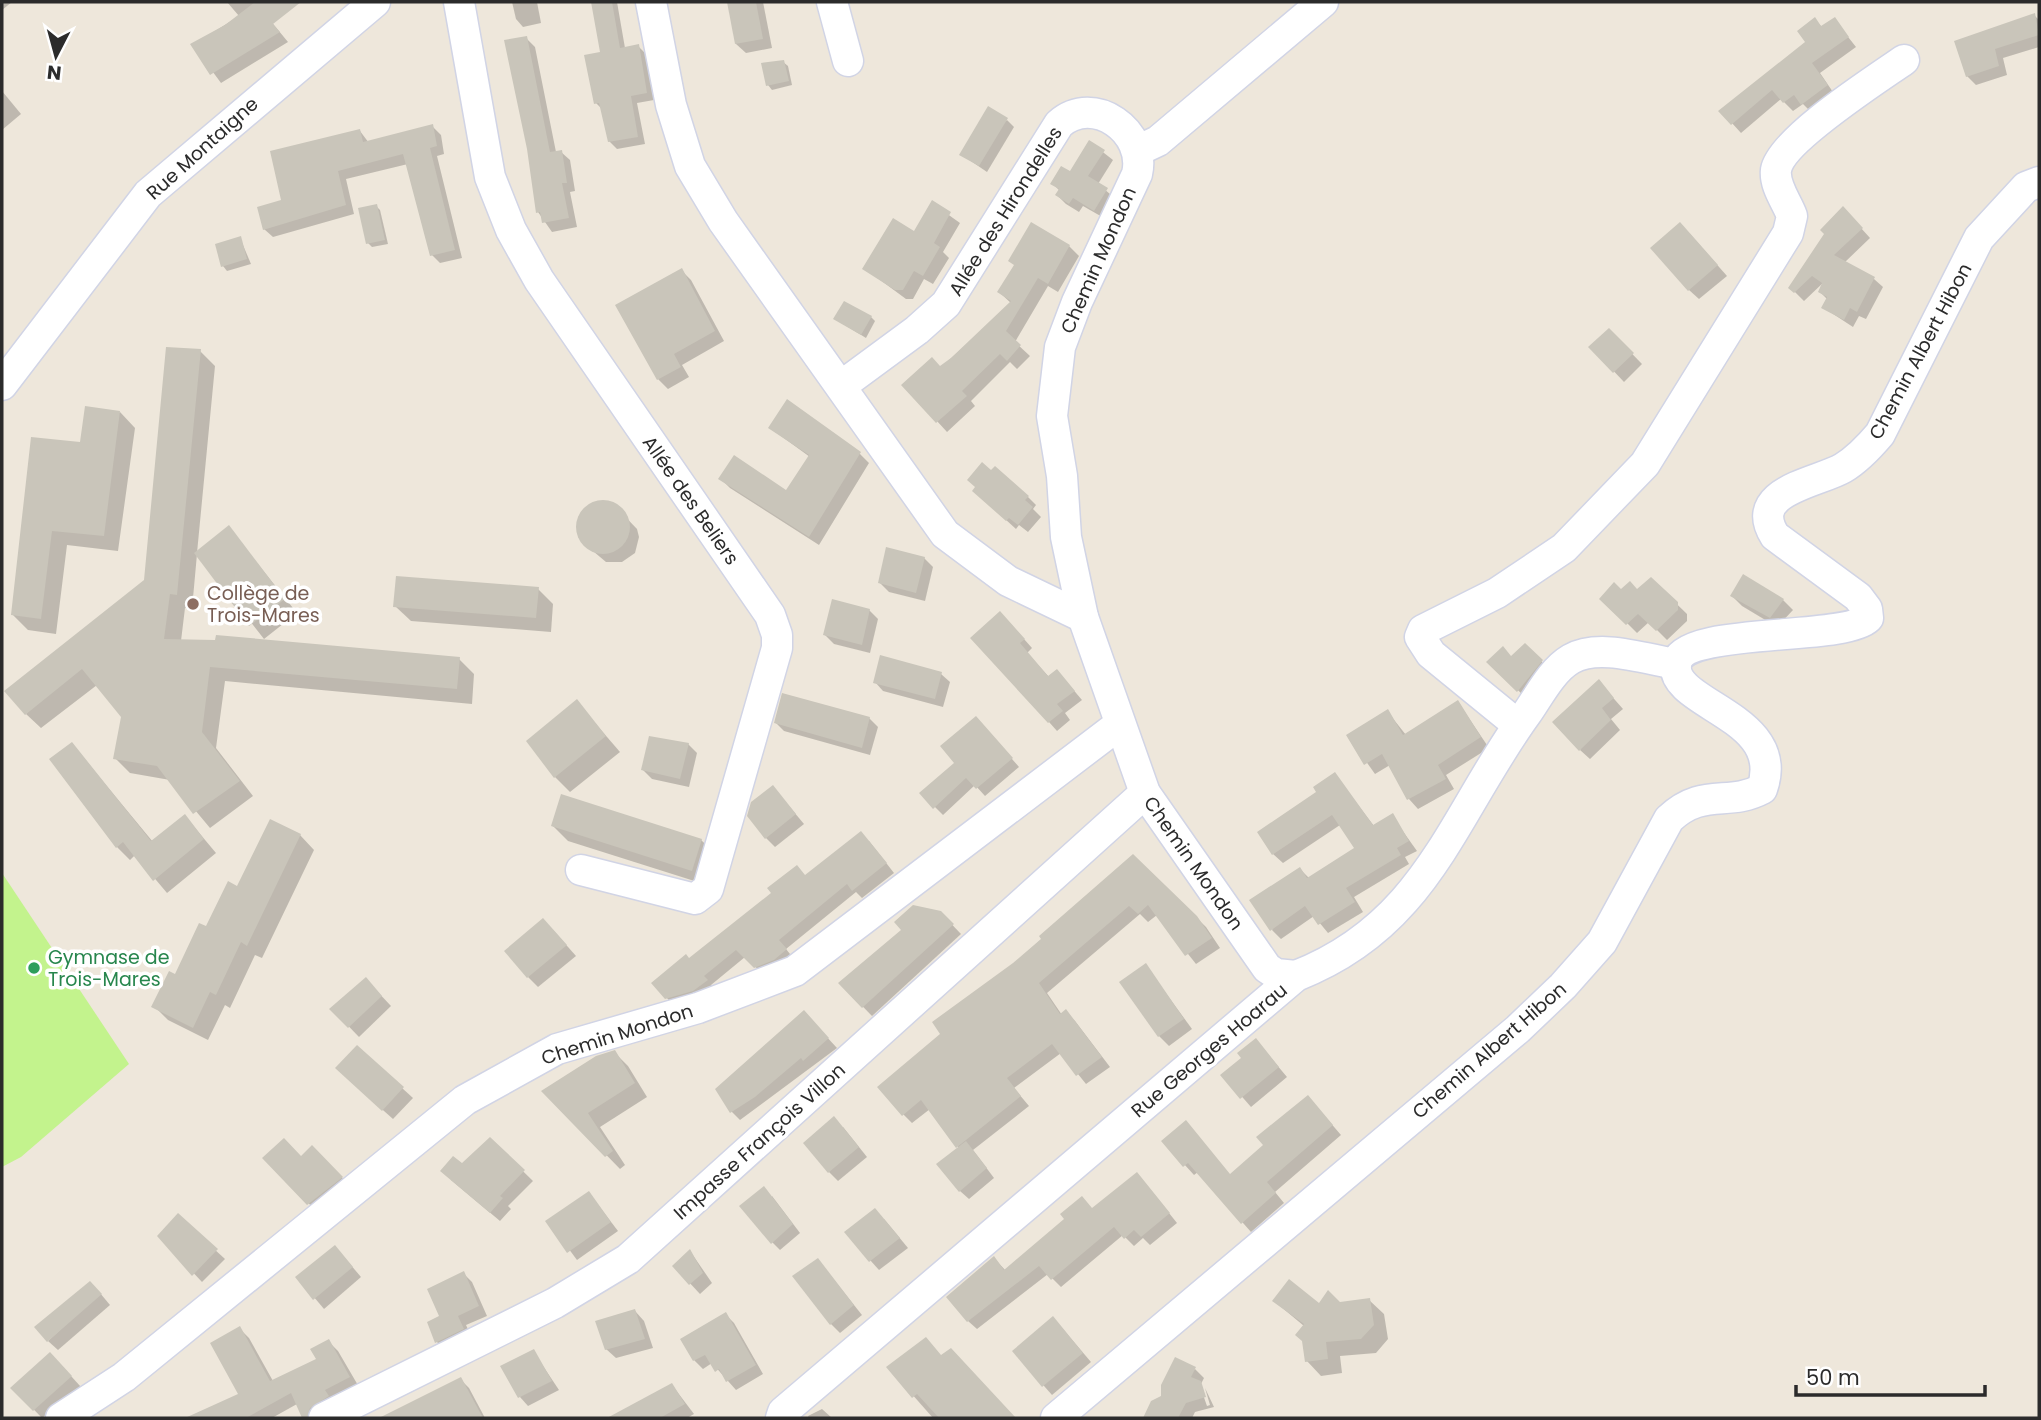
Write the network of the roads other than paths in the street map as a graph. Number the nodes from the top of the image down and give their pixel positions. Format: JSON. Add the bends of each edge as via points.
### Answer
{"nodes":[{"id":1,"x":375,"y":2,"type":"edge"},
{"id":2,"x":459,"y":2,"type":"edge"},
{"id":3,"x":651,"y":2,"type":"edge"},
{"id":4,"x":832,"y":2,"type":"edge"},
{"id":5,"x":1323,"y":2,"type":"edge"},
{"id":6,"x":1904,"y":60,"type":"dead end"},
{"id":7,"x":848,"y":61,"type":"dead end"},
{"id":8,"x":1139,"y":150,"type":"junction"},
{"id":9,"x":2039,"y":182,"type":"edge"},
{"id":10,"x":2,"y":385,"type":"edge"},
{"id":11,"x":841,"y":386,"type":"junction"},
{"id":12,"x":1083,"y":617,"type":"junction"},
{"id":13,"x":1676,"y":664,"type":"junction"},
{"id":14,"x":1120,"y":724,"type":"junction"},
{"id":15,"x":1518,"y":725,"type":"junction"},
{"id":16,"x":1144,"y":793,"type":"junction"},
{"id":17,"x":581,"y":870,"type":"dead end"},
{"id":18,"x":1296,"y":976,"type":"junction"},
{"id":19,"x":61,"y":1418,"type":"edge"},
{"id":20,"x":324,"y":1418,"type":"edge"},
{"id":21,"x":781,"y":1418,"type":"edge"},
{"id":22,"x":1056,"y":1418,"type":"edge"}],
"edges":[{"from":1,"to":10,"type":"street","name":"Rue Montaigne","via":[[148,194]]},
{"from":2,"to":17,"type":"street","name":"Allée des Beliers","via":[[490,177],[511,230],[539,280],[770,615],[777,635],[724,836],[703,896],[695,899]]},
{"from":3,"to":11,"type":"street","via":[[671,105],[690,166]]},
{"from":4,"to":7,"type":"street"},
{"from":5,"to":8,"type":"street","via":[[1158,141]]},
{"from":6,"to":15,"type":"street","via":[[1806,132],[1783,155],[1776,182],[1792,216],[1788,233],[1645,464],[1564,548],[1497,593],[1423,630],[1420,637],[1431,654]]},
{"from":8,"to":11,"type":"street","name":"Allée des Hirondelles","via":[[1115,120],[1082,112],[1067,117],[946,303]]},
{"from":8,"to":12,"type":"street","name":"Chemin Mondon","via":[[1137,174],[1077,302],[1054,379],[1052,416],[1066,537]]},
{"from":9,"to":13,"type":"street","name":"Chemin Albert Hibon","via":[[2026,187],[1979,237],[1880,434],[1843,468],[1791,488],[1771,503],[1768,522],[1775,536],[1858,597],[1868,618],[1844,628],[1790,631],[1698,646],[1681,654]]},
{"from":11,"to":12,"type":"street","via":[[944,534],[1008,581]]},
{"from":12,"to":14,"type":"street","name":"Chemin Mondon"},
{"from":13,"to":15,"type":"street","name":"Rue Georges Hoarau","via":[[1600,652],[1583,654],[1559,668]]},
{"from":13,"to":22,"type":"street","name":"Chemin Albert Hibon","via":[[1677,676],[1688,688],[1743,726],[1757,742],[1767,776],[1762,789],[1751,795],[1700,799],[1683,806],[1669,819],[1602,942],[1563,986],[1518,1029]]},
{"from":14,"to":16,"type":"street","name":"Chemin Mondon"},
{"from":14,"to":19,"type":"street","name":"Chemin Mondon","via":[[795,971],[698,1008],[557,1049],[465,1100],[124,1377]]},
{"from":15,"to":18,"type":"street","name":"Rue Georges Hoarau","via":[[1434,864],[1403,905],[1356,944]]},
{"from":16,"to":18,"type":"street","name":"Chemin Mondon","via":[[1267,968]]},
{"from":16,"to":20,"type":"street","name":"Impasse François Villon","via":[[628,1259],[555,1303]]},
{"from":18,"to":21,"type":"street","name":"Rue Georges Hoarau"}]}
